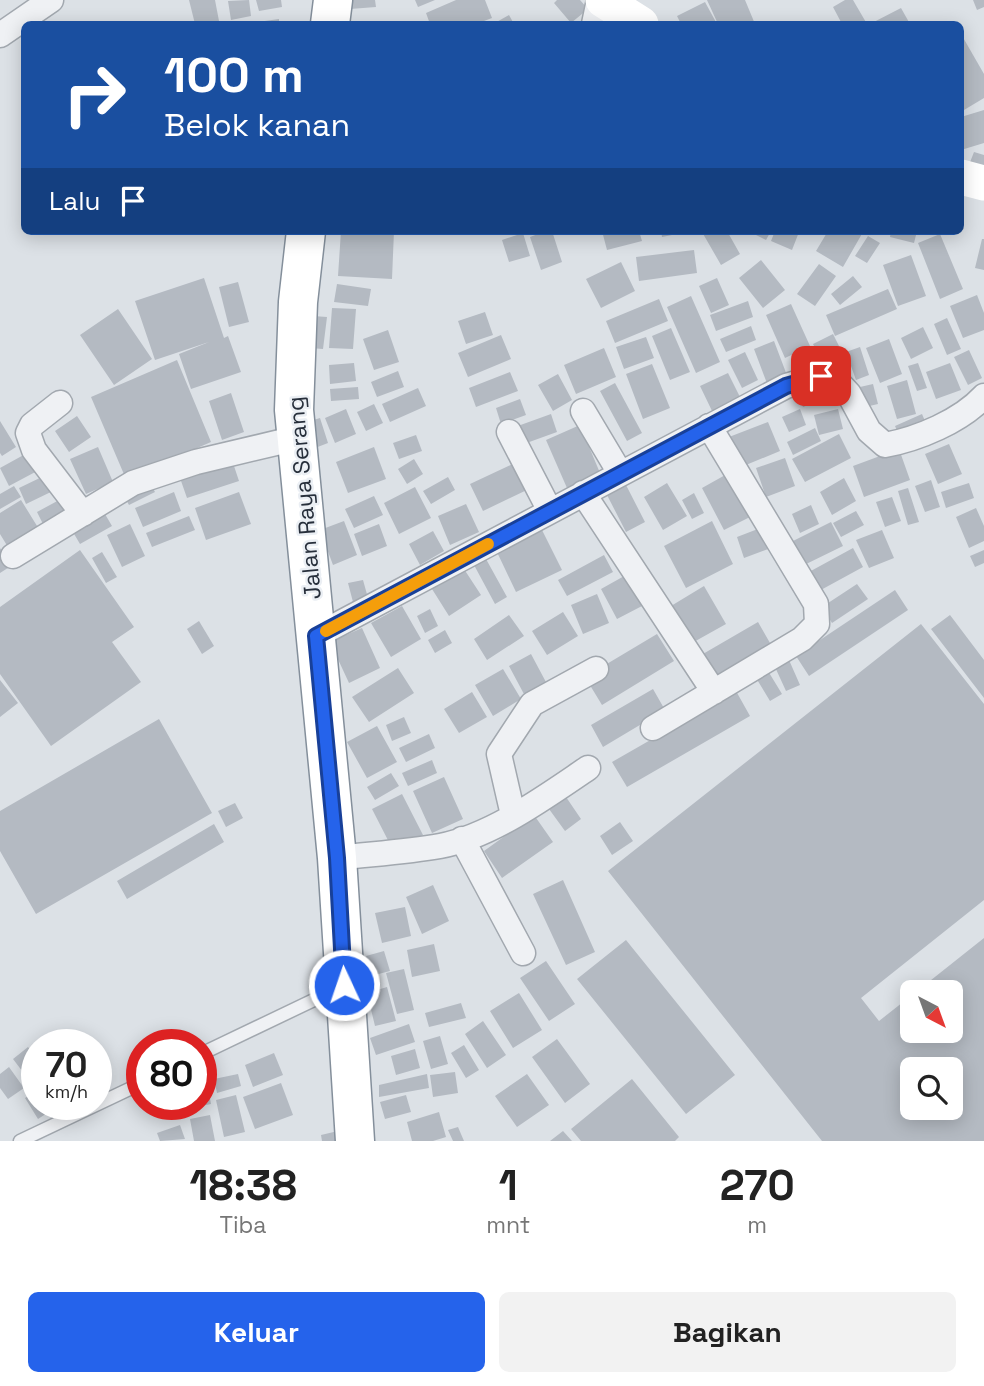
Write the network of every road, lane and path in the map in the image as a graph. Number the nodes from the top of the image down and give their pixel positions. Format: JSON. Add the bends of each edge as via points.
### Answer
{"nodes":[{"id":1,"x":51,"y":0,"type":"edge"},
{"id":2,"x":333,"y":0,"type":"edge"},
{"id":3,"x":601,"y":0,"type":"edge"},
{"id":4,"x":330,"y":21,"type":"edge"},
{"id":5,"x":595,"y":21,"type":"edge"},
{"id":6,"x":636,"y":21,"type":"edge"},
{"id":7,"x":0,"y":35,"type":"edge"},
{"id":8,"x":964,"y":178,"type":"edge"},
{"id":9,"x":984,"y":183,"type":"edge"},
{"id":10,"x":306,"y":235,"type":"edge"},
{"id":11,"x":984,"y":396,"type":"edge"},
{"id":12,"x":61,"y":403,"type":"dead end"},
{"id":13,"x":583,"y":411,"type":"dead end"},
{"id":14,"x":709,"y":426,"type":"junction"},
{"id":15,"x":509,"y":432,"type":"dead end"},
{"id":16,"x":297,"y":438,"type":"junction"},
{"id":17,"x":620,"y":473,"type":"junction"},
{"id":18,"x":583,"y":493,"type":"junction"},
{"id":19,"x":550,"y":511,"type":"junction"},
{"id":20,"x":83,"y":514,"type":"junction"},
{"id":21,"x":13,"y":556,"type":"dead end"},
{"id":22,"x":316,"y":636,"type":"junction"},
{"id":23,"x":596,"y":669,"type":"dead end"},
{"id":24,"x":714,"y":692,"type":"junction"},
{"id":25,"x":653,"y":728,"type":"dead end"},
{"id":26,"x":588,"y":768,"type":"dead end"},
{"id":27,"x":513,"y":815,"type":"junction"},
{"id":28,"x":462,"y":839,"type":"junction"},
{"id":29,"x":337,"y":858,"type":"junction"},
{"id":30,"x":523,"y":953,"type":"dead end"},
{"id":31,"x":344,"y":985,"type":"junction"},
{"id":32,"x":217,"y":1046,"type":"edge"},
{"id":33,"x":126,"y":1091,"type":"edge"},
{"id":34,"x":20,"y":1141,"type":"edge"},
{"id":35,"x":355,"y":1141,"type":"edge"}],
"edges":[{"from":1,"to":7,"type":"street"},
{"from":2,"to":4,"type":"highway"},
{"from":3,"to":5,"type":"street"},
{"from":3,"to":6,"type":"main road"},
{"from":8,"to":9,"type":"main road"},
{"from":10,"to":16,"type":"highway","name":"Jalan Raya Serang","via":[[298,302]]},
{"from":11,"to":14,"type":"street","via":[[973,408],[912,440],[885,445],[869,431],[849,394],[836,380],[821,376],[786,386]]},
{"from":12,"to":20,"type":"street","via":[[27,433],[34,450]]},
{"from":13,"to":17,"type":"street"},
{"from":14,"to":17,"type":"street"},
{"from":14,"to":24,"type":"street","via":[[816,604],[817,624],[802,639]]},
{"from":15,"to":19,"type":"street"},
{"from":16,"to":20,"type":"street","via":[[133,482]]},
{"from":16,"to":22,"type":"highway","name":"Jalan Raya Serang"},
{"from":17,"to":18,"type":"street"},
{"from":18,"to":19,"type":"street"},
{"from":18,"to":24,"type":"street"},
{"from":19,"to":22,"type":"street"},
{"from":20,"to":21,"type":"street"},
{"from":22,"to":29,"type":"highway","name":"Jalan Raya Serang"},
{"from":23,"to":27,"type":"street","via":[[532,704],[499,754]]},
{"from":24,"to":25,"type":"street"},
{"from":26,"to":27,"type":"street"},
{"from":27,"to":28,"type":"street"},
{"from":28,"to":29,"type":"street","via":[[442,846]]},
{"from":28,"to":30,"type":"street"},
{"from":29,"to":31,"type":"highway","name":"Jalan Raya Serang"},
{"from":31,"to":32,"type":"lane"},
{"from":31,"to":35,"type":"highway","name":"Jalan Raya Serang"},
{"from":33,"to":34,"type":"lane"}]}
